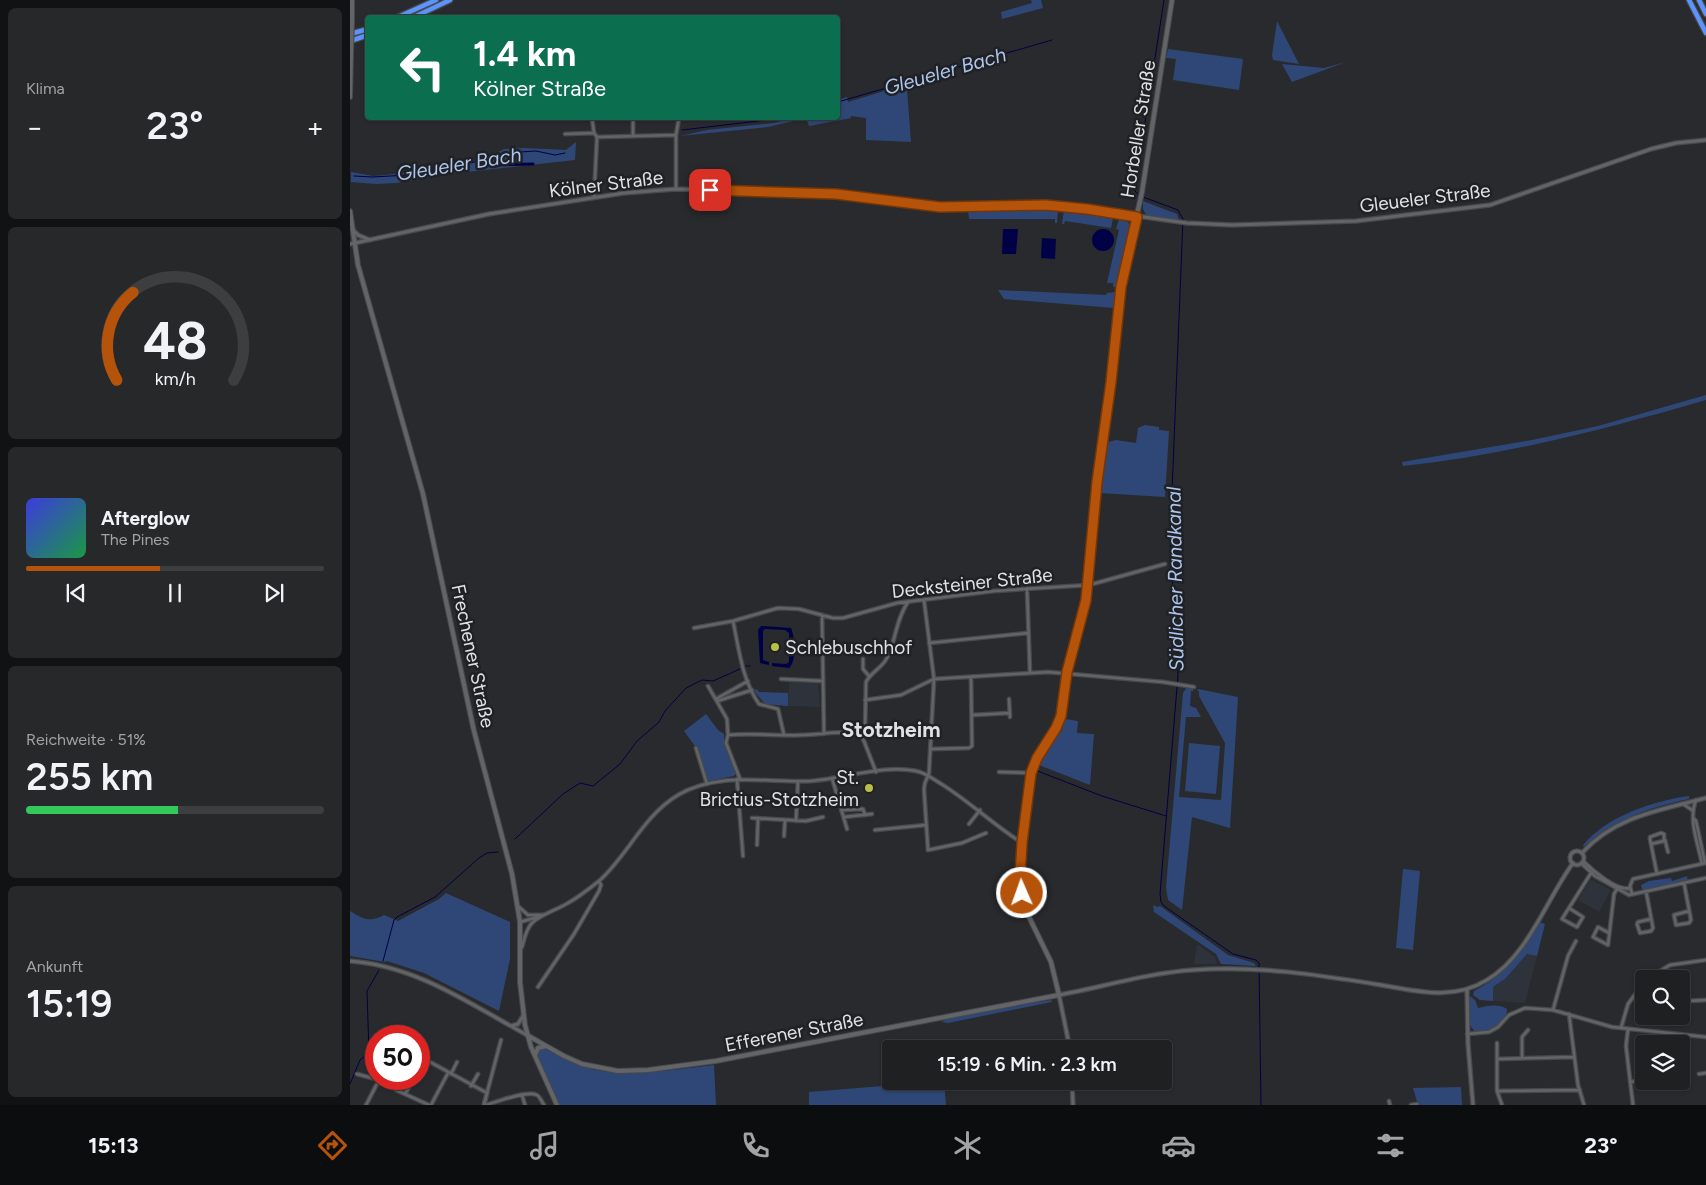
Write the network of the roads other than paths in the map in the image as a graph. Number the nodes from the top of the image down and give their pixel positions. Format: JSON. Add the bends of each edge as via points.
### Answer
{"nodes":[{"id":1,"x":352,"y":0,"type":"edge"},
{"id":2,"x":436,"y":0,"type":"edge"},
{"id":3,"x":450,"y":0,"type":"edge"},
{"id":4,"x":1172,"y":0,"type":"edge"},
{"id":5,"x":1689,"y":0,"type":"edge"},
{"id":6,"x":1699,"y":0,"type":"edge"},
{"id":7,"x":1706,"y":14,"type":"edge"},
{"id":8,"x":403,"y":15,"type":"edge"},
{"id":9,"x":418,"y":15,"type":"edge"},
{"id":10,"x":365,"y":29,"type":"edge"},
{"id":11,"x":1706,"y":33,"type":"edge"},
{"id":12,"x":350,"y":34,"type":"edge"},
{"id":13,"x":365,"y":36,"type":"edge"},
{"id":14,"x":350,"y":41,"type":"edge"},
{"id":15,"x":350,"y":98,"type":"edge"},
{"id":16,"x":592,"y":120,"type":"edge"},
{"id":17,"x":633,"y":120,"type":"edge"},
{"id":18,"x":679,"y":120,"type":"edge"},
{"id":19,"x":594,"y":133,"type":"junction"},
{"id":20,"x":565,"y":134,"type":"dead end"},
{"id":21,"x":633,"y":135,"type":"junction"},
{"id":22,"x":676,"y":135,"type":"junction"},
{"id":23,"x":597,"y":137,"type":"junction"},
{"id":24,"x":1706,"y":140,"type":"edge"},
{"id":25,"x":676,"y":189,"type":"junction"},
{"id":26,"x":594,"y":197,"type":"junction"},
{"id":27,"x":350,"y":212,"type":"edge"},
{"id":28,"x":1137,"y":217,"type":"junction"},
{"id":29,"x":352,"y":228,"type":"junction"},
{"id":30,"x":371,"y":240,"type":"junction"},
{"id":31,"x":352,"y":244,"type":"edge"},
{"id":32,"x":1166,"y":564,"type":"dead end"},
{"id":33,"x":1089,"y":585,"type":"junction"},
{"id":34,"x":1027,"y":588,"type":"junction"},
{"id":35,"x":924,"y":600,"type":"junction"},
{"id":36,"x":908,"y":602,"type":"junction"},
{"id":37,"x":897,"y":603,"type":"junction"},
{"id":38,"x":902,"y":612,"type":"junction"},
{"id":39,"x":822,"y":615,"type":"junction"},
{"id":40,"x":733,"y":621,"type":"junction"},
{"id":41,"x":694,"y":628,"type":"dead end"},
{"id":42,"x":1028,"y":633,"type":"junction"},
{"id":43,"x":929,"y":643,"type":"junction"},
{"id":44,"x":863,"y":659,"type":"dead end"},
{"id":45,"x":1067,"y":672,"type":"junction"},
{"id":46,"x":1030,"y":673,"type":"junction"},
{"id":47,"x":868,"y":676,"type":"junction"},
{"id":48,"x":971,"y":677,"type":"junction"},
{"id":49,"x":781,"y":679,"type":"dead end"},
{"id":50,"x":934,"y":679,"type":"junction"},
{"id":51,"x":823,"y":681,"type":"junction"},
{"id":52,"x":748,"y":682,"type":"junction"},
{"id":53,"x":708,"y":686,"type":"dead end"},
{"id":54,"x":1194,"y":687,"type":"dead end"},
{"id":55,"x":752,"y":690,"type":"junction"},
{"id":56,"x":1009,"y":699,"type":"dead end"},
{"id":57,"x":717,"y":700,"type":"junction"},
{"id":58,"x":865,"y":700,"type":"junction"},
{"id":59,"x":973,"y":715,"type":"junction"},
{"id":60,"x":728,"y":734,"type":"junction"},
{"id":61,"x":824,"y":734,"type":"junction"},
{"id":62,"x":784,"y":735,"type":"junction"},
{"id":63,"x":862,"y":736,"type":"junction"},
{"id":64,"x":696,"y":748,"type":"dead end"},
{"id":65,"x":931,"y":749,"type":"junction"},
{"id":66,"x":876,"y":772,"type":"junction"},
{"id":67,"x":999,"y":772,"type":"dead end"},
{"id":68,"x":1031,"y":773,"type":"junction"},
{"id":69,"x":928,"y":776,"type":"junction"},
{"id":70,"x":832,"y":778,"type":"junction"},
{"id":71,"x":739,"y":779,"type":"junction"},
{"id":72,"x":798,"y":781,"type":"junction"},
{"id":73,"x":707,"y":784,"type":"junction"},
{"id":74,"x":1706,"y":798,"type":"edge"},
{"id":75,"x":1696,"y":800,"type":"junction"},
{"id":76,"x":1682,"y":803,"type":"junction"},
{"id":77,"x":842,"y":810,"type":"junction"},
{"id":78,"x":980,"y":810,"type":"junction"},
{"id":79,"x":1692,"y":810,"type":"junction"},
{"id":80,"x":872,"y":814,"type":"dead end"},
{"id":81,"x":865,"y":815,"type":"junction"},
{"id":82,"x":823,"y":817,"type":"dead end"},
{"id":83,"x":844,"y":817,"type":"junction"},
{"id":84,"x":752,"y":818,"type":"dead end"},
{"id":85,"x":758,"y":818,"type":"junction"},
{"id":86,"x":785,"y":820,"type":"junction"},
{"id":87,"x":796,"y":821,"type":"junction"},
{"id":88,"x":969,"y":824,"type":"dead end"},
{"id":89,"x":926,"y":825,"type":"junction"},
{"id":90,"x":847,"y":829,"type":"dead end"},
{"id":91,"x":876,"y":830,"type":"dead end"},
{"id":92,"x":986,"y":833,"type":"dead end"},
{"id":93,"x":784,"y":836,"type":"dead end"},
{"id":94,"x":1665,"y":840,"type":"junction"},
{"id":95,"x":1022,"y":843,"type":"junction"},
{"id":96,"x":1651,"y":844,"type":"junction"},
{"id":97,"x":757,"y":845,"type":"dead end"},
{"id":98,"x":1668,"y":852,"type":"dead end"},
{"id":99,"x":1582,"y":853,"type":"junction"},
{"id":100,"x":743,"y":856,"type":"dead end"},
{"id":101,"x":1582,"y":862,"type":"junction"},
{"id":102,"x":1573,"y":863,"type":"junction"},
{"id":103,"x":1704,"y":863,"type":"edge"},
{"id":104,"x":1591,"y":873,"type":"junction"},
{"id":105,"x":1657,"y":874,"type":"junction"},
{"id":106,"x":1706,"y":878,"type":"edge"},
{"id":107,"x":599,"y":881,"type":"junction"},
{"id":108,"x":1684,"y":883,"type":"junction"},
{"id":109,"x":1630,"y":888,"type":"junction"},
{"id":110,"x":1617,"y":890,"type":"junction"},
{"id":111,"x":1646,"y":891,"type":"junction"},
{"id":112,"x":1632,"y":894,"type":"junction"},
{"id":113,"x":519,"y":907,"type":"junction"},
{"id":114,"x":1569,"y":908,"type":"junction"},
{"id":115,"x":1689,"y":911,"type":"junction"},
{"id":116,"x":544,"y":915,"type":"junction"},
{"id":117,"x":1651,"y":919,"type":"junction"},
{"id":118,"x":520,"y":922,"type":"junction"},
{"id":119,"x":1609,"y":933,"type":"junction"},
{"id":120,"x":1576,"y":941,"type":"dead end"},
{"id":121,"x":521,"y":949,"type":"junction"},
{"id":122,"x":1706,"y":960,"type":"edge"},
{"id":123,"x":350,"y":961,"type":"edge"},
{"id":124,"x":1661,"y":970,"type":"edge"},
{"id":125,"x":538,"y":987,"type":"dead end"},
{"id":126,"x":1467,"y":989,"type":"junction"},
{"id":127,"x":1635,"y":994,"type":"edge"},
{"id":128,"x":1059,"y":995,"type":"junction"},
{"id":129,"x":1706,"y":1000,"type":"edge"},
{"id":130,"x":1690,"y":1001,"type":"edge"},
{"id":131,"x":1553,"y":1010,"type":"junction"},
{"id":132,"x":1569,"y":1014,"type":"junction"},
{"id":133,"x":523,"y":1016,"type":"junction"},
{"id":134,"x":510,"y":1026,"type":"junction"},
{"id":135,"x":1621,"y":1028,"type":"junction"},
{"id":136,"x":1628,"y":1029,"type":"junction"},
{"id":137,"x":1528,"y":1030,"type":"dead end"},
{"id":138,"x":1468,"y":1034,"type":"junction"},
{"id":139,"x":527,"y":1035,"type":"junction"},
{"id":140,"x":1706,"y":1037,"type":"edge"},
{"id":141,"x":501,"y":1040,"type":"dead end"},
{"id":142,"x":1068,"y":1040,"type":"edge"},
{"id":143,"x":1497,"y":1043,"type":"dead end"},
{"id":144,"x":546,"y":1046,"type":"junction"},
{"id":145,"x":535,"y":1057,"type":"junction"},
{"id":146,"x":1574,"y":1057,"type":"junction"},
{"id":147,"x":1522,"y":1058,"type":"junction"},
{"id":148,"x":1497,"y":1059,"type":"junction"},
{"id":149,"x":457,"y":1062,"type":"dead end"},
{"id":150,"x":430,"y":1063,"type":"edge"},
{"id":151,"x":1706,"y":1073,"type":"edge"},
{"id":152,"x":357,"y":1074,"type":"dead end"},
{"id":153,"x":449,"y":1074,"type":"junction"},
{"id":154,"x":478,"y":1074,"type":"dead end"},
{"id":155,"x":1699,"y":1074,"type":"dead end"},
{"id":156,"x":365,"y":1076,"type":"edge"},
{"id":157,"x":1635,"y":1081,"type":"edge"},
{"id":158,"x":1630,"y":1082,"type":"junction"},
{"id":159,"x":471,"y":1086,"type":"junction"},
{"id":160,"x":374,"y":1090,"type":"edge"},
{"id":161,"x":396,"y":1090,"type":"edge"},
{"id":162,"x":407,"y":1090,"type":"edge"},
{"id":163,"x":1072,"y":1090,"type":"edge"},
{"id":164,"x":1580,"y":1090,"type":"junction"},
{"id":165,"x":1497,"y":1091,"type":"junction"},
{"id":166,"x":486,"y":1093,"type":"junction"},
{"id":167,"x":405,"y":1094,"type":"junction"},
{"id":168,"x":522,"y":1095,"type":"junction"},
{"id":169,"x":1389,"y":1100,"type":"dead end"},
{"id":170,"x":1417,"y":1104,"type":"dead end"},
{"id":171,"x":366,"y":1105,"type":"edge"},
{"id":172,"x":430,"y":1105,"type":"edge"},
{"id":173,"x":485,"y":1105,"type":"edge"},
{"id":174,"x":525,"y":1105,"type":"edge"},
{"id":175,"x":544,"y":1105,"type":"edge"},
{"id":176,"x":557,"y":1105,"type":"edge"},
{"id":177,"x":1073,"y":1105,"type":"edge"},
{"id":178,"x":1390,"y":1105,"type":"edge"},
{"id":179,"x":1411,"y":1105,"type":"edge"},
{"id":180,"x":1473,"y":1105,"type":"edge"},
{"id":181,"x":1502,"y":1105,"type":"edge"},
{"id":182,"x":1584,"y":1105,"type":"edge"},
{"id":183,"x":1633,"y":1105,"type":"edge"}],
"edges":[{"from":1,"to":15,"type":"main road","bridge":true},
{"from":2,"to":8,"type":"highway"},
{"from":3,"to":9,"type":"highway"},
{"from":4,"to":28,"type":"main road","name":"Horbeller Straße"},
{"from":5,"to":11,"type":"highway"},
{"from":6,"to":7,"type":"highway"},
{"from":10,"to":12,"type":"highway"},
{"from":13,"to":14,"type":"highway"},
{"from":16,"to":19,"type":"street"},
{"from":17,"to":21,"type":"street"},
{"from":18,"to":22,"type":"street"},
{"from":19,"to":20,"type":"street"},
{"from":19,"to":23,"type":"street"},
{"from":21,"to":22,"type":"street"},
{"from":21,"to":23,"type":"street"},
{"from":22,"to":25,"type":"street"},
{"from":23,"to":26,"type":"street"},
{"from":24,"to":28,"type":"street","name":"Gleueler Straße","via":[[1651,149],[1485,206],[1342,222],[1232,225]]},
{"from":25,"to":26,"type":"street","name":"Kölner Straße"},
{"from":25,"to":28,"type":"street","name":"Kölner Straße","via":[[836,194],[940,207],[1046,205]]},
{"from":26,"to":30,"type":"street","name":"Kölner Straße","via":[[489,214]]},
{"from":27,"to":29,"type":"main road","name":"Frechener Straße"},
{"from":28,"to":33,"type":"main road","name":"Horbeller Straße","via":[[1121,287],[1097,482]]},
{"from":29,"to":30,"type":"street","via":[[358,235]]},
{"from":29,"to":31,"type":"main road","name":"Frechener Straße"},
{"from":30,"to":31,"type":"street","name":"Kölner Straße"},
{"from":31,"to":113,"type":"main road","name":"Frechener Straße","via":[[423,494],[474,731]]},
{"from":32,"to":33,"type":"street","name":"Decksteiner Straße"},
{"from":33,"to":34,"type":"street","name":"Decksteiner Straße"},
{"from":33,"to":45,"type":"main road","name":"Horbeller Straße"},
{"from":34,"to":35,"type":"street","name":"Decksteiner Straße"},
{"from":34,"to":42,"type":"street"},
{"from":35,"to":36,"type":"street","name":"Decksteiner Straße"},
{"from":35,"to":43,"type":"street"},
{"from":36,"to":37,"type":"street","name":"Decksteiner Straße"},
{"from":36,"to":38,"type":"street"},
{"from":37,"to":38,"type":"street"},
{"from":37,"to":39,"type":"street","name":"Decksteiner Straße","via":[[847,617]]},
{"from":38,"to":47,"type":"street","via":[[886,659]]},
{"from":39,"to":40,"type":"street","name":"Decksteiner Straße","via":[[787,608]]},
{"from":39,"to":51,"type":"street"},
{"from":40,"to":41,"type":"street","name":"Decksteiner Straße"},
{"from":40,"to":52,"type":"street","via":[[740,661]]},
{"from":42,"to":43,"type":"street"},
{"from":42,"to":46,"type":"street"},
{"from":43,"to":50,"type":"street"},
{"from":44,"to":47,"type":"street","via":[[863,669]]},
{"from":45,"to":46,"type":"street"},
{"from":45,"to":54,"type":"street"},
{"from":45,"to":68,"type":"main road","name":"Horbeller Straße","via":[[1061,716]]},
{"from":46,"to":48,"type":"street"},
{"from":47,"to":58,"type":"street"},
{"from":48,"to":50,"type":"street"},
{"from":48,"to":59,"type":"street"},
{"from":49,"to":51,"type":"street"},
{"from":50,"to":58,"type":"street","via":[[901,696]]},
{"from":50,"to":65,"type":"street"},
{"from":51,"to":61,"type":"street"},
{"from":52,"to":55,"type":"street"},
{"from":52,"to":57,"type":"street"},
{"from":53,"to":57,"type":"street"},
{"from":55,"to":57,"type":"street"},
{"from":55,"to":62,"type":"street","via":[[759,704],[778,709]]},
{"from":56,"to":59,"type":"street","via":[[1010,715]]},
{"from":57,"to":60,"type":"street","via":[[727,719]]},
{"from":58,"to":63,"type":"street","via":[[865,732]]},
{"from":59,"to":65,"type":"street","via":[[971,747]]},
{"from":60,"to":62,"type":"street"},
{"from":60,"to":71,"type":"street","via":[[726,744]]},
{"from":61,"to":62,"type":"street"},
{"from":61,"to":63,"type":"street"},
{"from":63,"to":66,"type":"street"},
{"from":64,"to":73,"type":"street"},
{"from":65,"to":69,"type":"street"},
{"from":66,"to":69,"type":"street","via":[[903,770]]},
{"from":66,"to":70,"type":"street"},
{"from":67,"to":68,"type":"street"},
{"from":68,"to":95,"type":"main road","name":"Horbeller Straße"},
{"from":69,"to":78,"type":"street"},
{"from":69,"to":89,"type":"street","via":[[924,789]]},
{"from":70,"to":72,"type":"street"},
{"from":70,"to":77,"type":"street"},
{"from":71,"to":72,"type":"street"},
{"from":71,"to":73,"type":"street"},
{"from":71,"to":100,"type":"street"},
{"from":72,"to":87,"type":"street"},
{"from":73,"to":107,"type":"street","via":[[678,795],[659,810]]},
{"from":74,"to":75,"type":"street"},
{"from":75,"to":76,"type":"street"},
{"from":75,"to":79,"type":"street"},
{"from":76,"to":79,"type":"street"},
{"from":76,"to":99,"type":"street","via":[[1623,822]]},
{"from":77,"to":81,"type":"street","via":[[863,809]]},
{"from":77,"to":83,"type":"street"},
{"from":78,"to":88,"type":"street"},
{"from":78,"to":95,"type":"street"},
{"from":79,"to":103,"type":"street"},
{"from":80,"to":81,"type":"street"},
{"from":81,"to":83,"type":"street"},
{"from":82,"to":87,"type":"street"},
{"from":83,"to":90,"type":"street"},
{"from":84,"to":85,"type":"street"},
{"from":85,"to":86,"type":"street"},
{"from":85,"to":97,"type":"street"},
{"from":86,"to":87,"type":"street"},
{"from":86,"to":93,"type":"street"},
{"from":89,"to":91,"type":"street"},
{"from":89,"to":92,"type":"street","via":[[928,850],[962,844]]},
{"from":94,"to":96,"type":"street"},
{"from":94,"to":96,"type":"street","via":[[1663,834],[1651,835]]},
{"from":94,"to":98,"type":"street"},
{"from":95,"to":128,"type":"main road","name":"Horbeller Straße","via":[[1020,876],[1024,901],[1051,962]]},
{"from":96,"to":105,"type":"street"},
{"from":99,"to":101,"type":"street"},
{"from":99,"to":102,"type":"street","via":[[1573,852]]},
{"from":101,"to":102,"type":"street"},
{"from":101,"to":104,"type":"street"},
{"from":101,"to":109,"type":"street","via":[[1623,889]]},
{"from":102,"to":126,"type":"street","via":[[1509,963],[1489,980]]},
{"from":103,"to":105,"type":"street"},
{"from":104,"to":110,"type":"street"},
{"from":104,"to":114,"type":"street"},
{"from":105,"to":109,"type":"street","via":[[1632,879]]},
{"from":106,"to":108,"type":"street"},
{"from":107,"to":116,"type":"street","via":[[570,902]]},
{"from":107,"to":125,"type":"street","via":[[599,891]]},
{"from":108,"to":111,"type":"street"},
{"from":108,"to":115,"type":"street"},
{"from":109,"to":112,"type":"street"},
{"from":110,"to":112,"type":"street"},
{"from":110,"to":119,"type":"street"},
{"from":111,"to":112,"type":"street"},
{"from":111,"to":117,"type":"street"},
{"from":113,"to":116,"type":"street","via":[[528,915]]},
{"from":113,"to":118,"type":"main road","name":"Frechener Straße"},
{"from":114,"to":114,"type":"street","via":[[1562,919],[1577,927],[1583,917]]},
{"from":115,"to":115,"type":"street","via":[[1691,922],[1677,926],[1673,916]]},
{"from":116,"to":118,"type":"street"},
{"from":116,"to":121,"type":"street","via":[[530,925]]},
{"from":117,"to":117,"type":"street","via":[[1653,930],[1638,932],[1638,922]]},
{"from":118,"to":121,"type":"main road","name":"Frechener Straße"},
{"from":119,"to":119,"type":"street","via":[[1608,945],[1593,937],[1598,927]]},
{"from":120,"to":131,"type":"street","via":[[1568,956]]},
{"from":121,"to":133,"type":"main road","name":"Frechener Straße"},
{"from":122,"to":124,"type":"street","via":[[1670,965]]},
{"from":123,"to":134,"type":"street","name":"Efferener Straße","via":[[387,966],[426,980]]},
{"from":126,"to":128,"type":"street","name":"Efferener Straße","via":[[1432,994],[1337,978],[1219,968],[1190,970]]},
{"from":126,"to":138,"type":"street"},
{"from":127,"to":135,"type":"street","via":[[1628,1004]]},
{"from":128,"to":142,"type":"street","name":"Horbeller Straße"},
{"from":128,"to":144,"type":"main road","name":"Efferener Straße","via":[[716,1061],[648,1070],[618,1071],[594,1067]]},
{"from":129,"to":130,"type":"street"},
{"from":131,"to":132,"type":"street"},
{"from":131,"to":138,"type":"street","via":[[1520,1009],[1494,1030]]},
{"from":132,"to":135,"type":"street"},
{"from":132,"to":146,"type":"street"},
{"from":133,"to":134,"type":"street","via":[[518,1024]]},
{"from":133,"to":139,"type":"main road","name":"Frechener Straße"},
{"from":134,"to":139,"type":"street","name":"Efferener Straße"},
{"from":135,"to":136,"type":"street"},
{"from":136,"to":140,"type":"street"},
{"from":136,"to":158,"type":"street","via":[[1626,1046]]},
{"from":137,"to":147,"type":"street","via":[[1522,1037]]},
{"from":138,"to":180,"type":"street"},
{"from":139,"to":144,"type":"main road","name":"Efferener Straße"},
{"from":139,"to":145,"type":"main road","name":"Frechener Straße"},
{"from":141,"to":166,"type":"street"},
{"from":143,"to":148,"type":"street"},
{"from":144,"to":145,"type":"main road","via":[[538,1048]]},
{"from":145,"to":176,"type":"main road","name":"Frechener Straße"},
{"from":146,"to":147,"type":"street"},
{"from":146,"to":164,"type":"street"},
{"from":147,"to":148,"type":"street"},
{"from":148,"to":165,"type":"street"},
{"from":149,"to":153,"type":"street"},
{"from":150,"to":153,"type":"street"},
{"from":151,"to":155,"type":"street"},
{"from":152,"to":156,"type":"street"},
{"from":153,"to":159,"type":"street"},
{"from":153,"to":172,"type":"street"},
{"from":154,"to":159,"type":"street"},
{"from":157,"to":158,"type":"street"},
{"from":158,"to":183,"type":"street"},
{"from":159,"to":166,"type":"street"},
{"from":160,"to":171,"type":"street"},
{"from":161,"to":167,"type":"street"},
{"from":162,"to":167,"type":"street"},
{"from":163,"to":177,"type":"street"},
{"from":164,"to":165,"type":"street"},
{"from":164,"to":182,"type":"street"},
{"from":165,"to":181,"type":"street"},
{"from":166,"to":173,"type":"street"},
{"from":167,"to":172,"type":"street"},
{"from":168,"to":173,"type":"street"},
{"from":168,"to":174,"type":"street"},
{"from":168,"to":175,"type":"street","via":[[536,1095]]},
{"from":169,"to":178,"type":"street"},
{"from":170,"to":179,"type":"street"}]}
